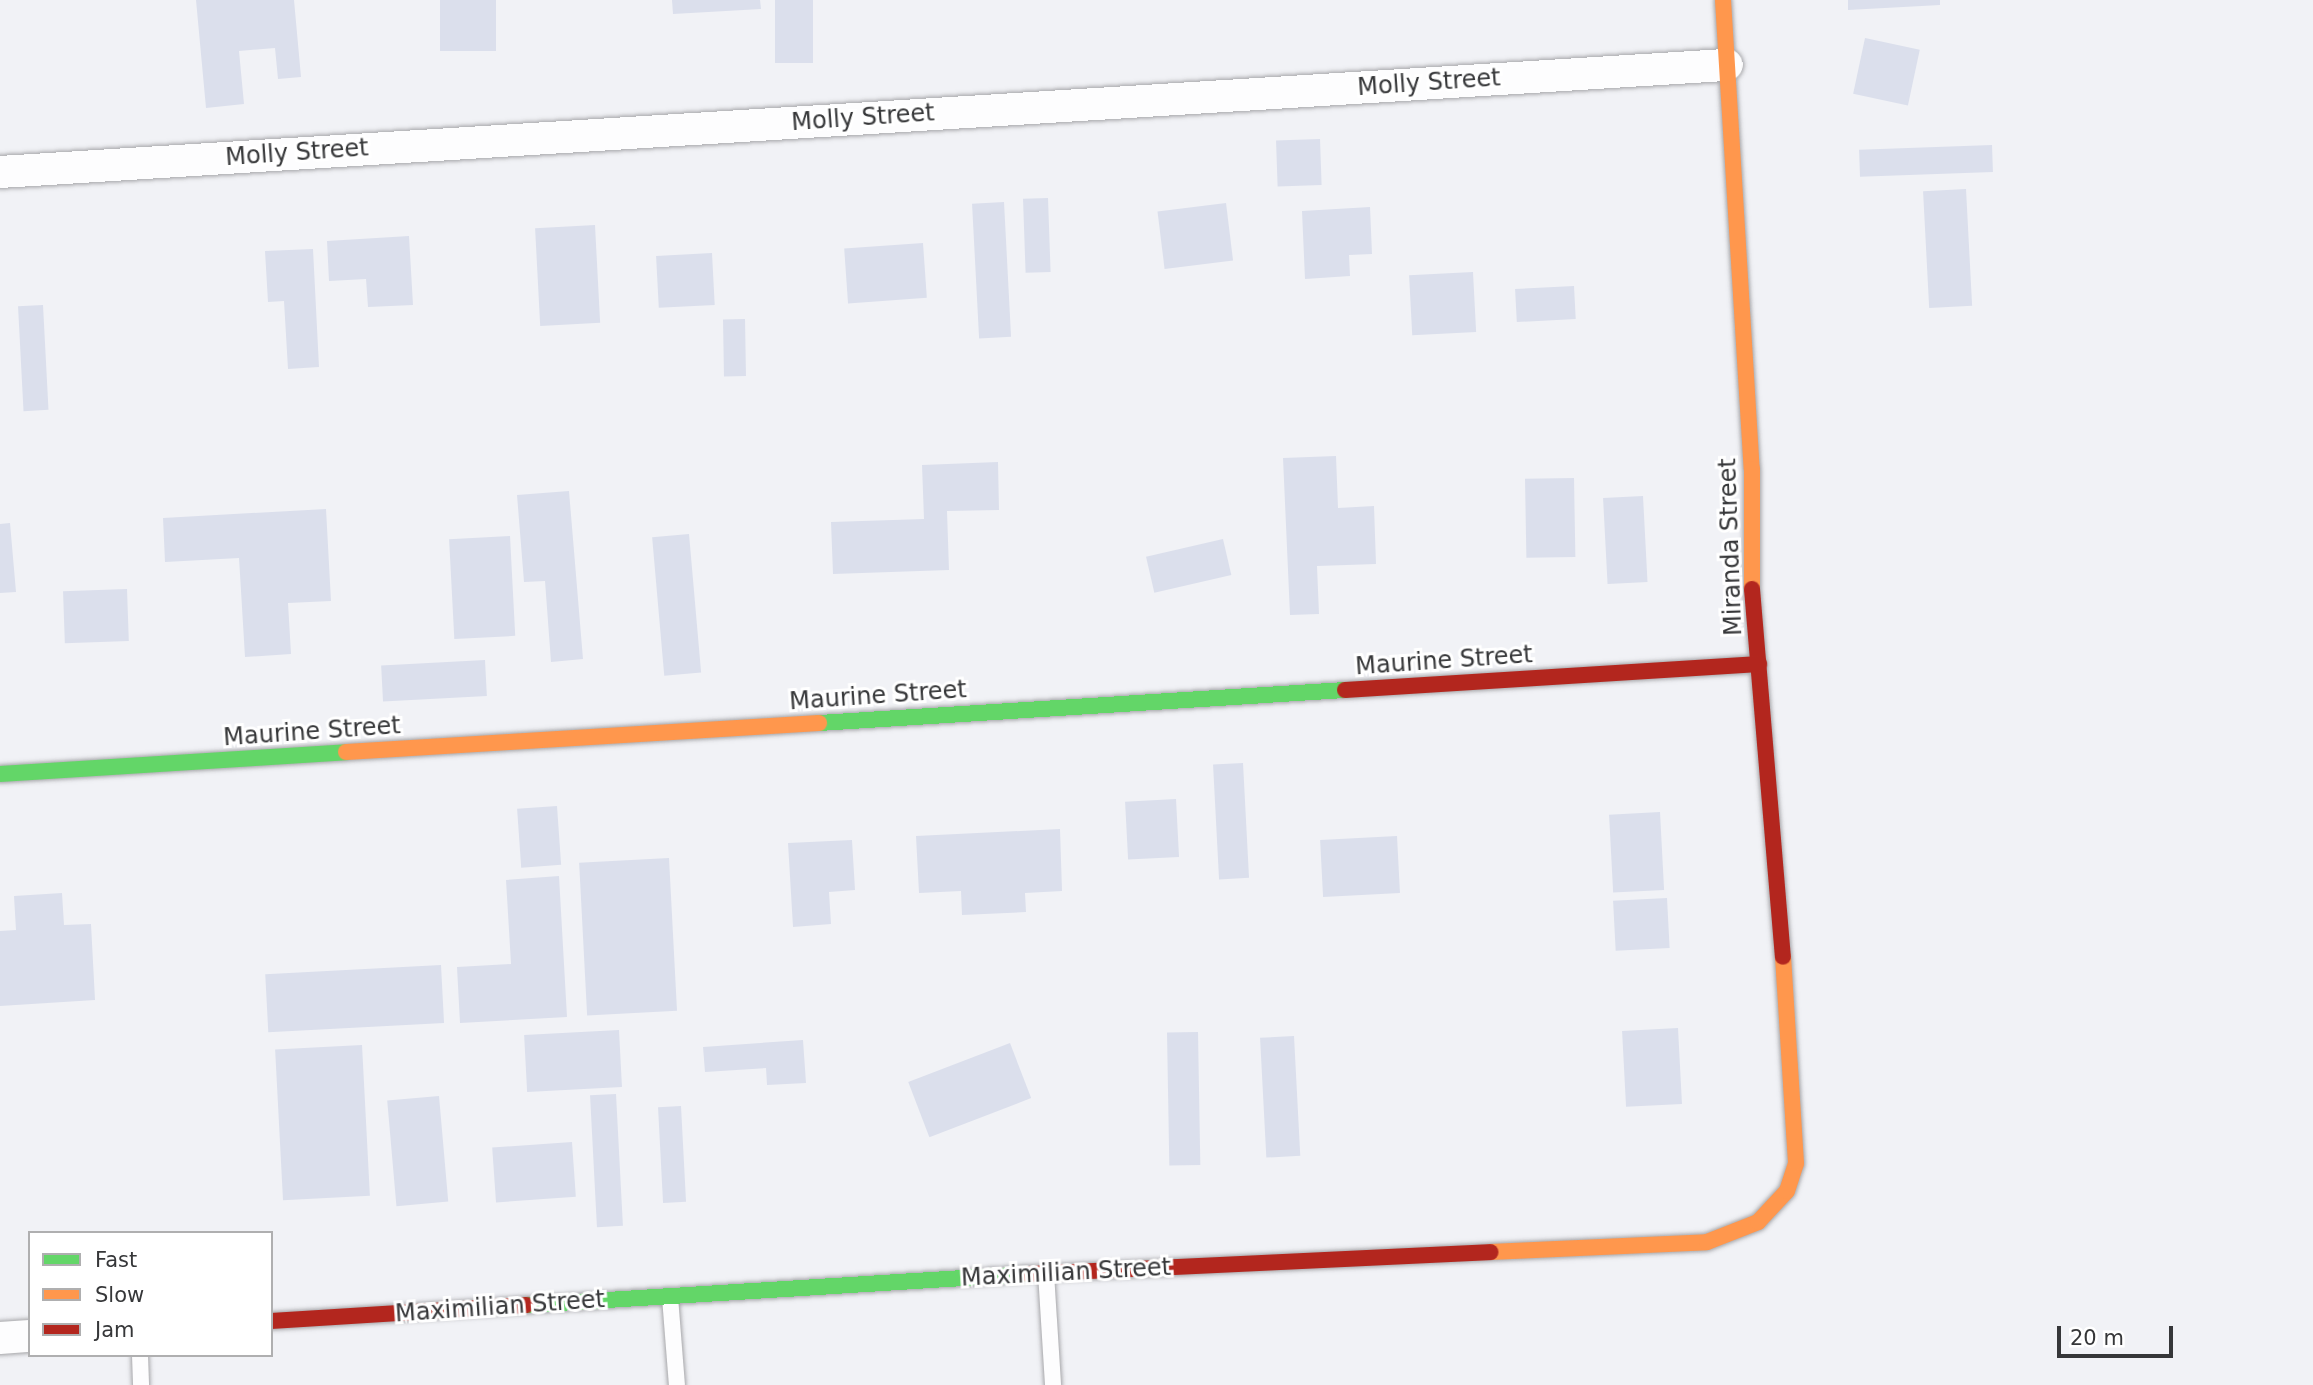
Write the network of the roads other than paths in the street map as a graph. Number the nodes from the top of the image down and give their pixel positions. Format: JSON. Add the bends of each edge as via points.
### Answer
{"nodes":[{"id":1,"x":1723,"y":0,"type":"edge"},
{"id":2,"x":1727,"y":65,"type":"junction"},
{"id":3,"x":0,"y":172,"type":"edge"},
{"id":4,"x":1759,"y":664,"type":"junction"},
{"id":5,"x":0,"y":774,"type":"edge"},
{"id":6,"x":1797,"y":1134,"type":"joint"},
{"id":7,"x":1046,"y":1273,"type":"junction"},
{"id":8,"x":670,"y":1297,"type":"junction"},
{"id":9,"x":273,"y":1321,"type":"edge"},
{"id":10,"x":28,"y":1336,"type":"edge"},
{"id":11,"x":0,"y":1338,"type":"edge"},
{"id":12,"x":140,"y":1357,"type":"edge"},
{"id":13,"x":141,"y":1385,"type":"edge"},
{"id":14,"x":677,"y":1385,"type":"edge"},
{"id":15,"x":1053,"y":1385,"type":"edge"}],
"edges":[{"from":1,"to":2,"type":"street","name":"Miranda Street"},
{"from":2,"to":3,"type":"street","name":"Molly Street"},
{"from":2,"to":4,"type":"street","name":"Miranda Street"},
{"from":4,"to":5,"type":"street","name":"Maurine Street"},
{"from":4,"to":6,"type":"street","name":"Miranda Street"},
{"from":6,"to":7,"type":"street","name":"Maximilian Street","via":[[1796,1163],[1787,1191],[1758,1222],[1707,1241]]},
{"from":7,"to":8,"type":"street","name":"Maximilian Street"},
{"from":7,"to":15,"type":"lane"},
{"from":8,"to":9,"type":"street","name":"Maximilian Street"},
{"from":8,"to":14,"type":"lane"},
{"from":10,"to":11,"type":"street"},
{"from":12,"to":13,"type":"lane"}]}
